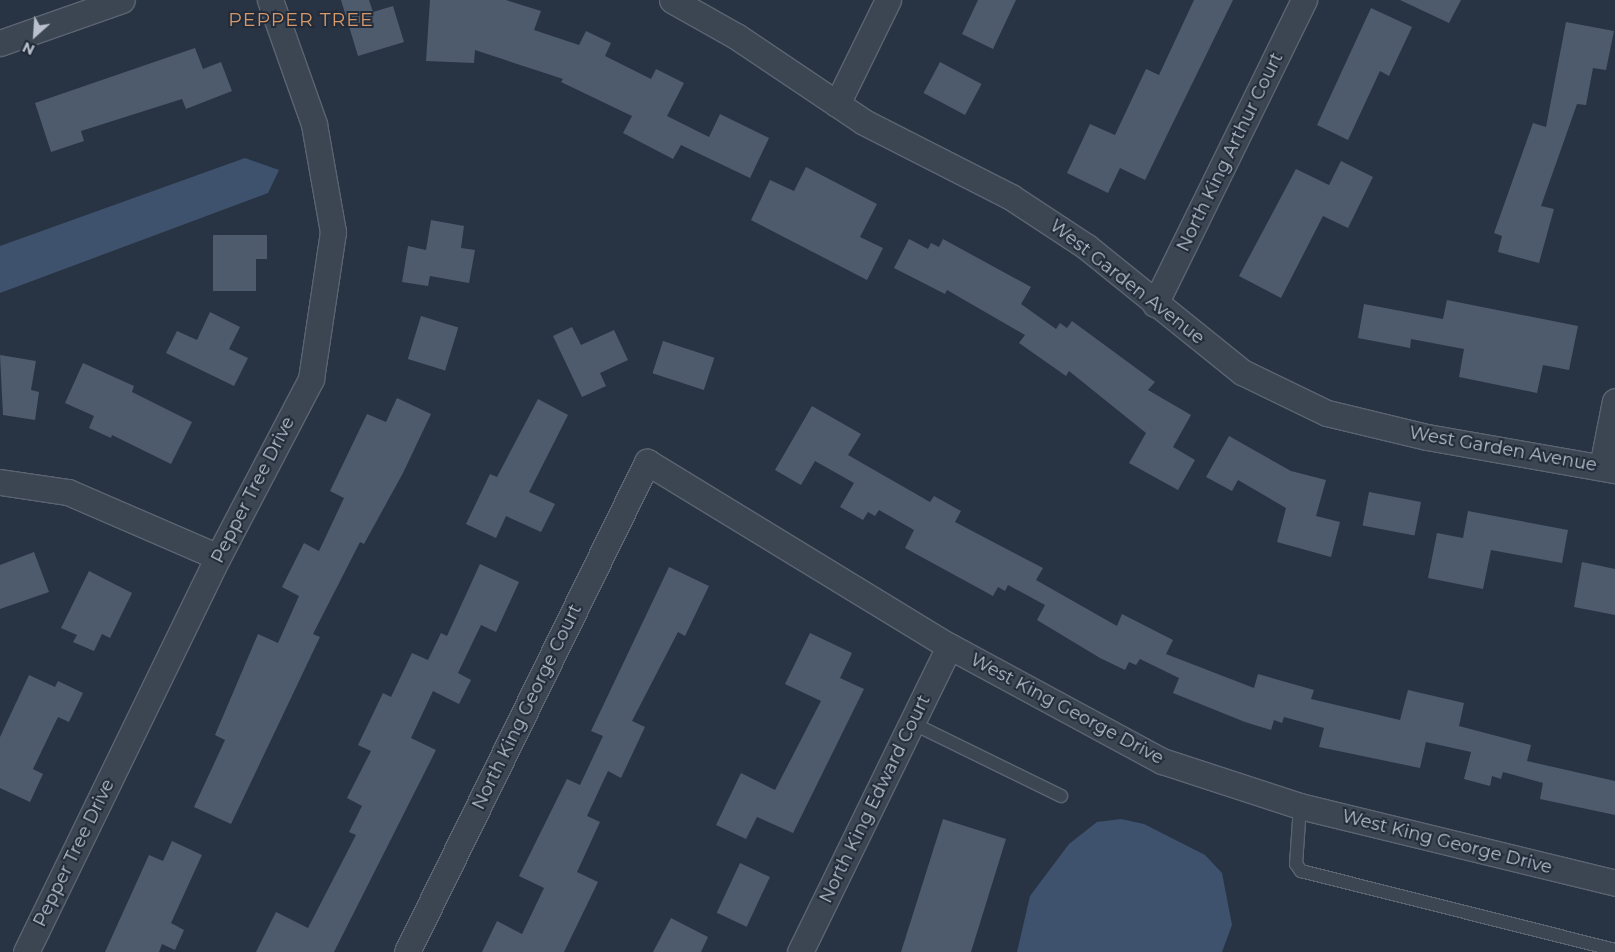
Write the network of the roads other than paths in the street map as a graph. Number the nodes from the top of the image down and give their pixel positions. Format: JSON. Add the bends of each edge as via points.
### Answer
{"nodes":[{"id":1,"x":122,"y":0,"type":"edge"},
{"id":2,"x":270,"y":0,"type":"edge"},
{"id":3,"x":673,"y":0,"type":"edge"},
{"id":4,"x":888,"y":0,"type":"edge"},
{"id":5,"x":1304,"y":0,"type":"edge"},
{"id":6,"x":0,"y":43,"type":"edge"},
{"id":7,"x":837,"y":104,"type":"junction"},
{"id":8,"x":1155,"y":304,"type":"junction"},
{"id":9,"x":1615,"y":401,"type":"edge"},
{"id":10,"x":647,"y":462,"type":"joint"},
{"id":11,"x":1609,"y":469,"type":"edge"},
{"id":12,"x":0,"y":482,"type":"edge"},
{"id":13,"x":218,"y":557,"type":"junction"},
{"id":14,"x":949,"y":646,"type":"junction"},
{"id":15,"x":912,"y":724,"type":"junction"},
{"id":16,"x":1061,"y":796,"type":"dead end"},
{"id":17,"x":1300,"y":806,"type":"junction"},
{"id":18,"x":1615,"y":883,"type":"edge"},
{"id":19,"x":1615,"y":950,"type":"edge"},
{"id":20,"x":26,"y":952,"type":"edge"},
{"id":21,"x":406,"y":952,"type":"edge"},
{"id":22,"x":800,"y":952,"type":"edge"}],
"edges":[{"from":1,"to":6,"type":"street"},
{"from":2,"to":13,"type":"street","name":"Pepper Tree Drive","via":[[314,124],[333,232],[311,379]]},
{"from":3,"to":7,"type":"street","name":"West Garden Avenue"},
{"from":4,"to":7,"type":"street"},
{"from":5,"to":8,"type":"street","name":"North King Arthur Court"},
{"from":7,"to":8,"type":"street","name":"West Garden Avenue","via":[[1011,197],[1087,247]]},
{"from":8,"to":11,"type":"street","name":"West Garden Avenue","via":[[1242,372],[1327,413],[1427,437]]},
{"from":9,"to":11,"type":"street"},
{"from":10,"to":14,"type":"street","name":"West King George Drive"},
{"from":10,"to":21,"type":"street","name":"North King George Court"},
{"from":12,"to":13,"type":"street","via":[[68,492]]},
{"from":13,"to":20,"type":"street","name":"Pepper Tree Drive"},
{"from":14,"to":15,"type":"street","name":"North King Edward Court"},
{"from":14,"to":17,"type":"street","name":"West King George Drive","via":[[1162,761]]},
{"from":15,"to":16,"type":"lane"},
{"from":15,"to":22,"type":"street","name":"North King Edward Court"},
{"from":17,"to":18,"type":"street","name":"West King George Drive"},
{"from":17,"to":19,"type":"lane","via":[[1296,864],[1301,871]]}]}
